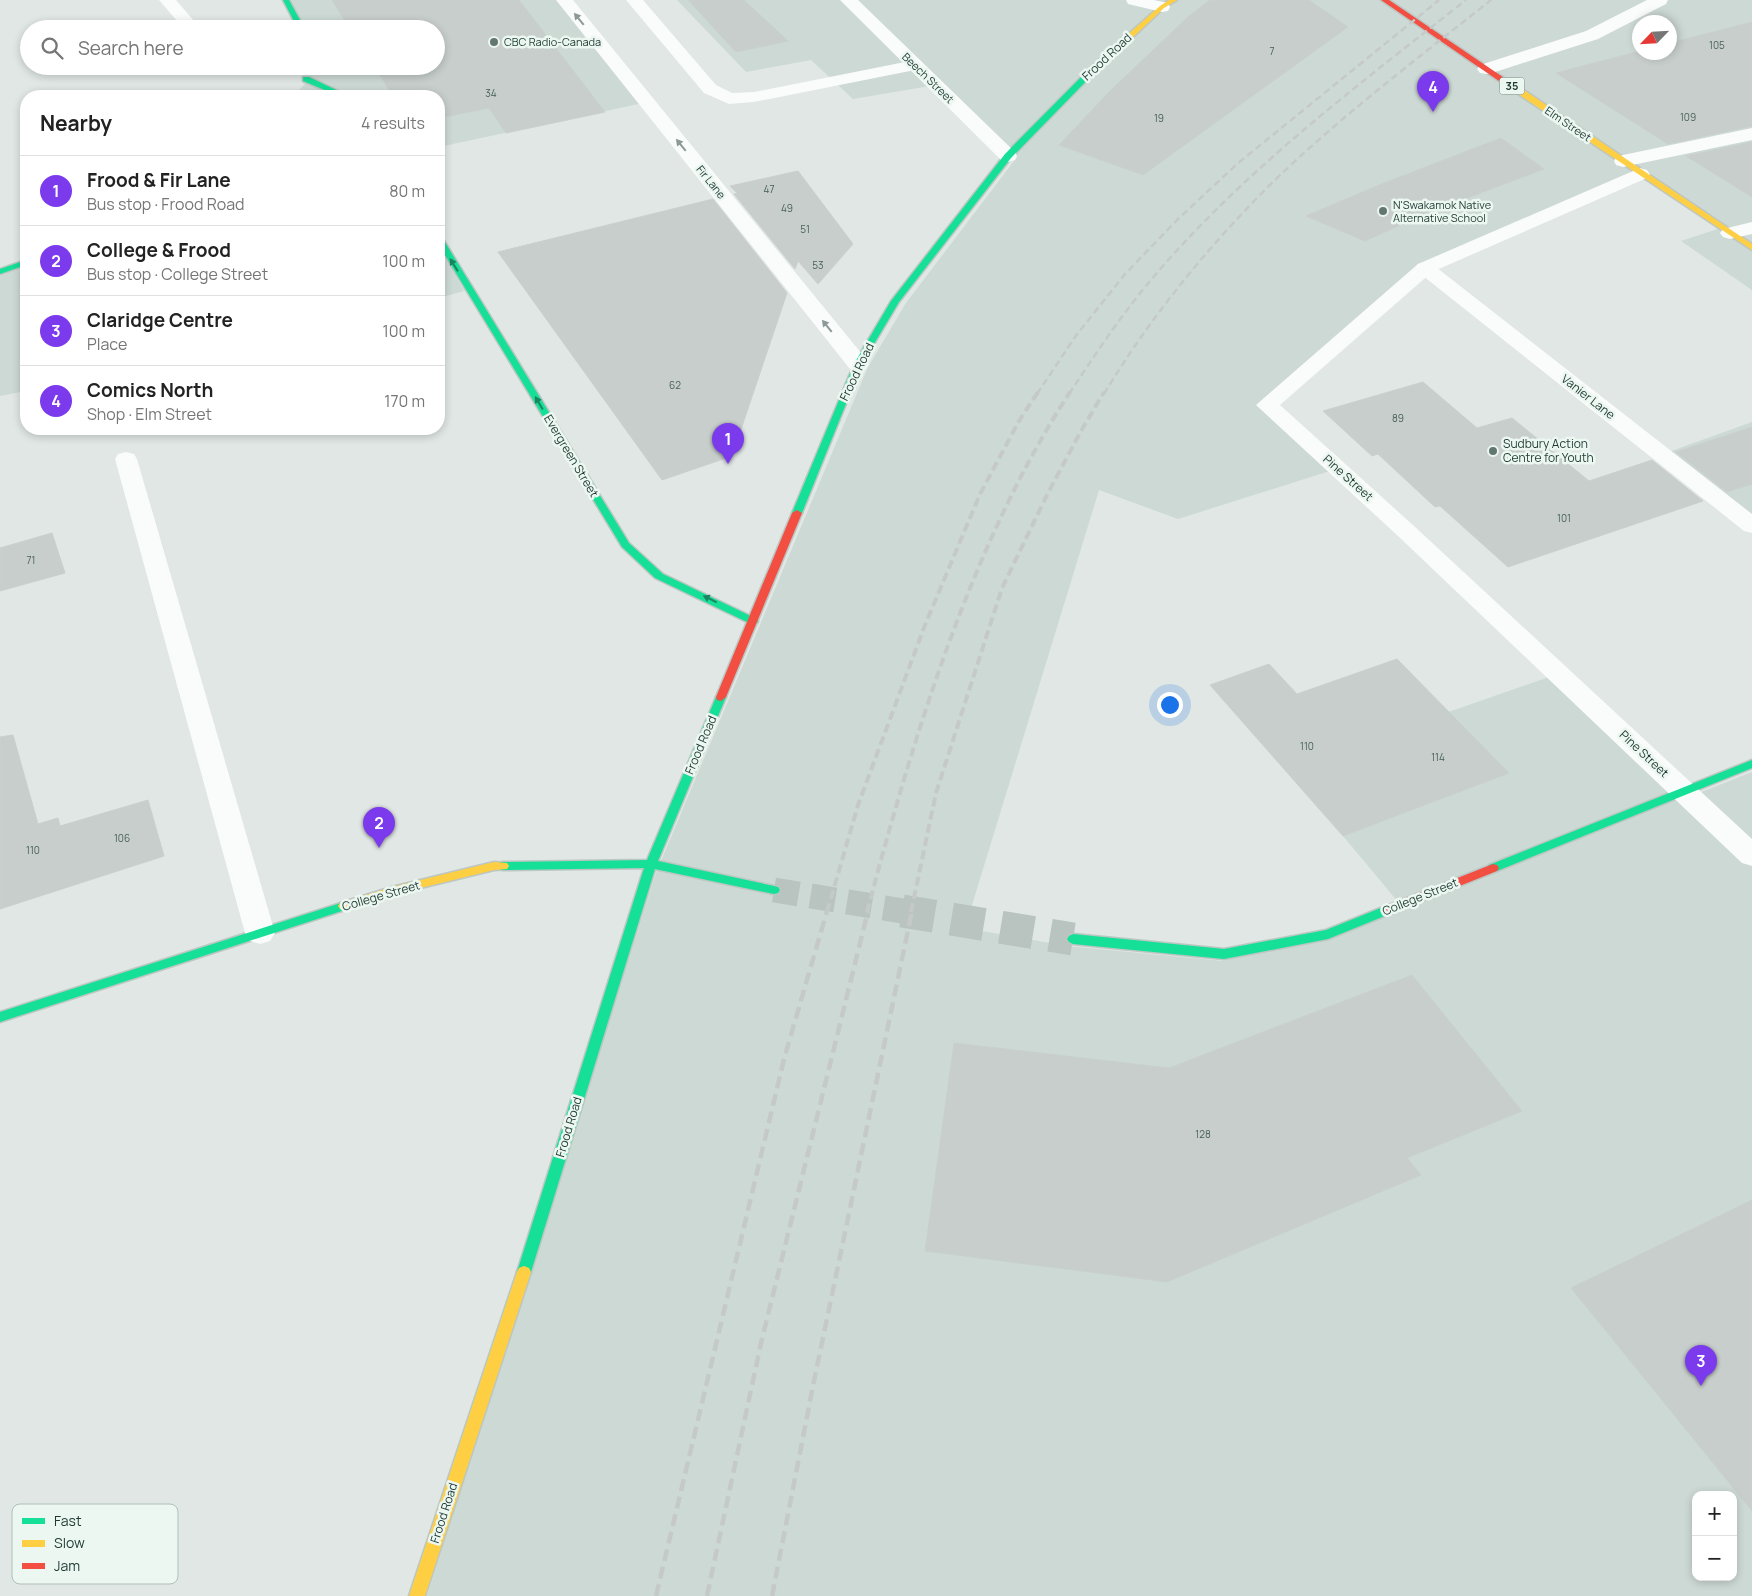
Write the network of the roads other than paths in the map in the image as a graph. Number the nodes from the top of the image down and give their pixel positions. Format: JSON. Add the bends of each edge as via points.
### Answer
{"nodes":[{"id":1,"x":167,"y":0,"type":"edge"},
{"id":2,"x":286,"y":0,"type":"edge"},
{"id":3,"x":564,"y":0,"type":"edge"},
{"id":4,"x":634,"y":0,"type":"edge"},
{"id":5,"x":848,"y":0,"type":"edge"},
{"id":6,"x":1134,"y":0,"type":"edge"},
{"id":7,"x":1384,"y":0,"type":"edge"},
{"id":8,"x":1660,"y":0,"type":"edge"},
{"id":9,"x":1168,"y":4,"type":"edge"},
{"id":10,"x":186,"y":20,"type":"edge"},
{"id":11,"x":297,"y":20,"type":"edge"},
{"id":12,"x":915,"y":65,"type":"junction"},
{"id":13,"x":1486,"y":69,"type":"junction"},
{"id":14,"x":304,"y":75,"type":"edge"},
{"id":15,"x":327,"y":90,"type":"edge"},
{"id":16,"x":1752,"y":134,"type":"edge"},
{"id":17,"x":1008,"y":156,"type":"junction"},
{"id":18,"x":1631,"y":167,"type":"junction"},
{"id":19,"x":1752,"y":228,"type":"edge"},
{"id":20,"x":1730,"y":233,"type":"junction"},
{"id":21,"x":1752,"y":248,"type":"edge"},
{"id":22,"x":445,"y":249,"type":"edge"},
{"id":23,"x":20,"y":264,"type":"edge"},
{"id":24,"x":1424,"y":268,"type":"junction"},
{"id":25,"x":0,"y":272,"type":"edge"},
{"id":26,"x":858,"y":364,"type":"junction"},
{"id":27,"x":126,"y":460,"type":"dead end"},
{"id":28,"x":1752,"y":526,"type":"edge"},
{"id":29,"x":753,"y":621,"type":"junction"},
{"id":30,"x":1752,"y":764,"type":"edge"},
{"id":31,"x":1684,"y":791,"type":"junction"},
{"id":32,"x":1752,"y":856,"type":"edge"},
{"id":33,"x":651,"y":864,"type":"junction"},
{"id":34,"x":774,"y":890,"type":"tunnel mouth"},
{"id":35,"x":260,"y":933,"type":"junction"},
{"id":36,"x":1073,"y":939,"type":"tunnel mouth"},
{"id":37,"x":0,"y":1017,"type":"edge"},
{"id":38,"x":417,"y":1596,"type":"edge"}],
"edges":[{"from":1,"to":10,"type":"street"},
{"from":2,"to":11,"type":"street"},
{"from":26,"to":3,"type":"street","name":"Fir Lane","one_way":true},
{"from":4,"to":12,"type":"street","via":[[710,89],[729,99],[754,97]]},
{"from":5,"to":12,"type":"street","name":"Beech Street"},
{"from":6,"to":9,"type":"street"},
{"from":7,"to":13,"type":"street","name":"Elm Street","number":"35"},
{"from":8,"to":13,"type":"street","via":[[1592,35]]},
{"from":9,"to":17,"type":"street","name":"Frood Road","via":[[1106,56]]},
{"from":12,"to":17,"type":"street","name":"Beech Street"},
{"from":13,"to":18,"type":"street","name":"Elm Street","number":"35"},
{"from":14,"to":15,"type":"street","via":[[303,82]]},
{"from":16,"to":18,"type":"street","name":"Pine Street"},
{"from":17,"to":26,"type":"street","name":"Frood Road","via":[[895,301]]},
{"from":18,"to":20,"type":"street","name":"Elm Street","number":"35"},
{"from":18,"to":24,"type":"street","name":"Pine Street"},
{"from":19,"to":20,"type":"street"},
{"from":20,"to":21,"type":"street","name":"Elm Street","number":"35"},
{"from":29,"to":22,"type":"street","name":"Evergreen Street","one_way":true,"via":[[659,576],[625,545]]},
{"from":23,"to":25,"type":"street"},
{"from":24,"to":28,"type":"street","name":"Vanier Lane"},
{"from":24,"to":31,"type":"street","name":"Pine Street","via":[[1267,405]]},
{"from":26,"to":29,"type":"street","name":"Frood Road"},
{"from":27,"to":35,"type":"street"},
{"from":29,"to":33,"type":"street","name":"Frood Road"},
{"from":30,"to":31,"type":"street","name":"College Street"},
{"from":31,"to":32,"type":"street","name":"Pine Street"},
{"from":31,"to":36,"type":"street","name":"College Street","via":[[1328,934],[1224,954]]},
{"from":33,"to":34,"type":"street","name":"College Street"},
{"from":33,"to":35,"type":"street","name":"College Street","via":[[494,866],[392,891]]},
{"from":33,"to":38,"type":"street","name":"Frood Road","via":[[525,1267]]},
{"from":35,"to":37,"type":"street","name":"College Street"}]}
